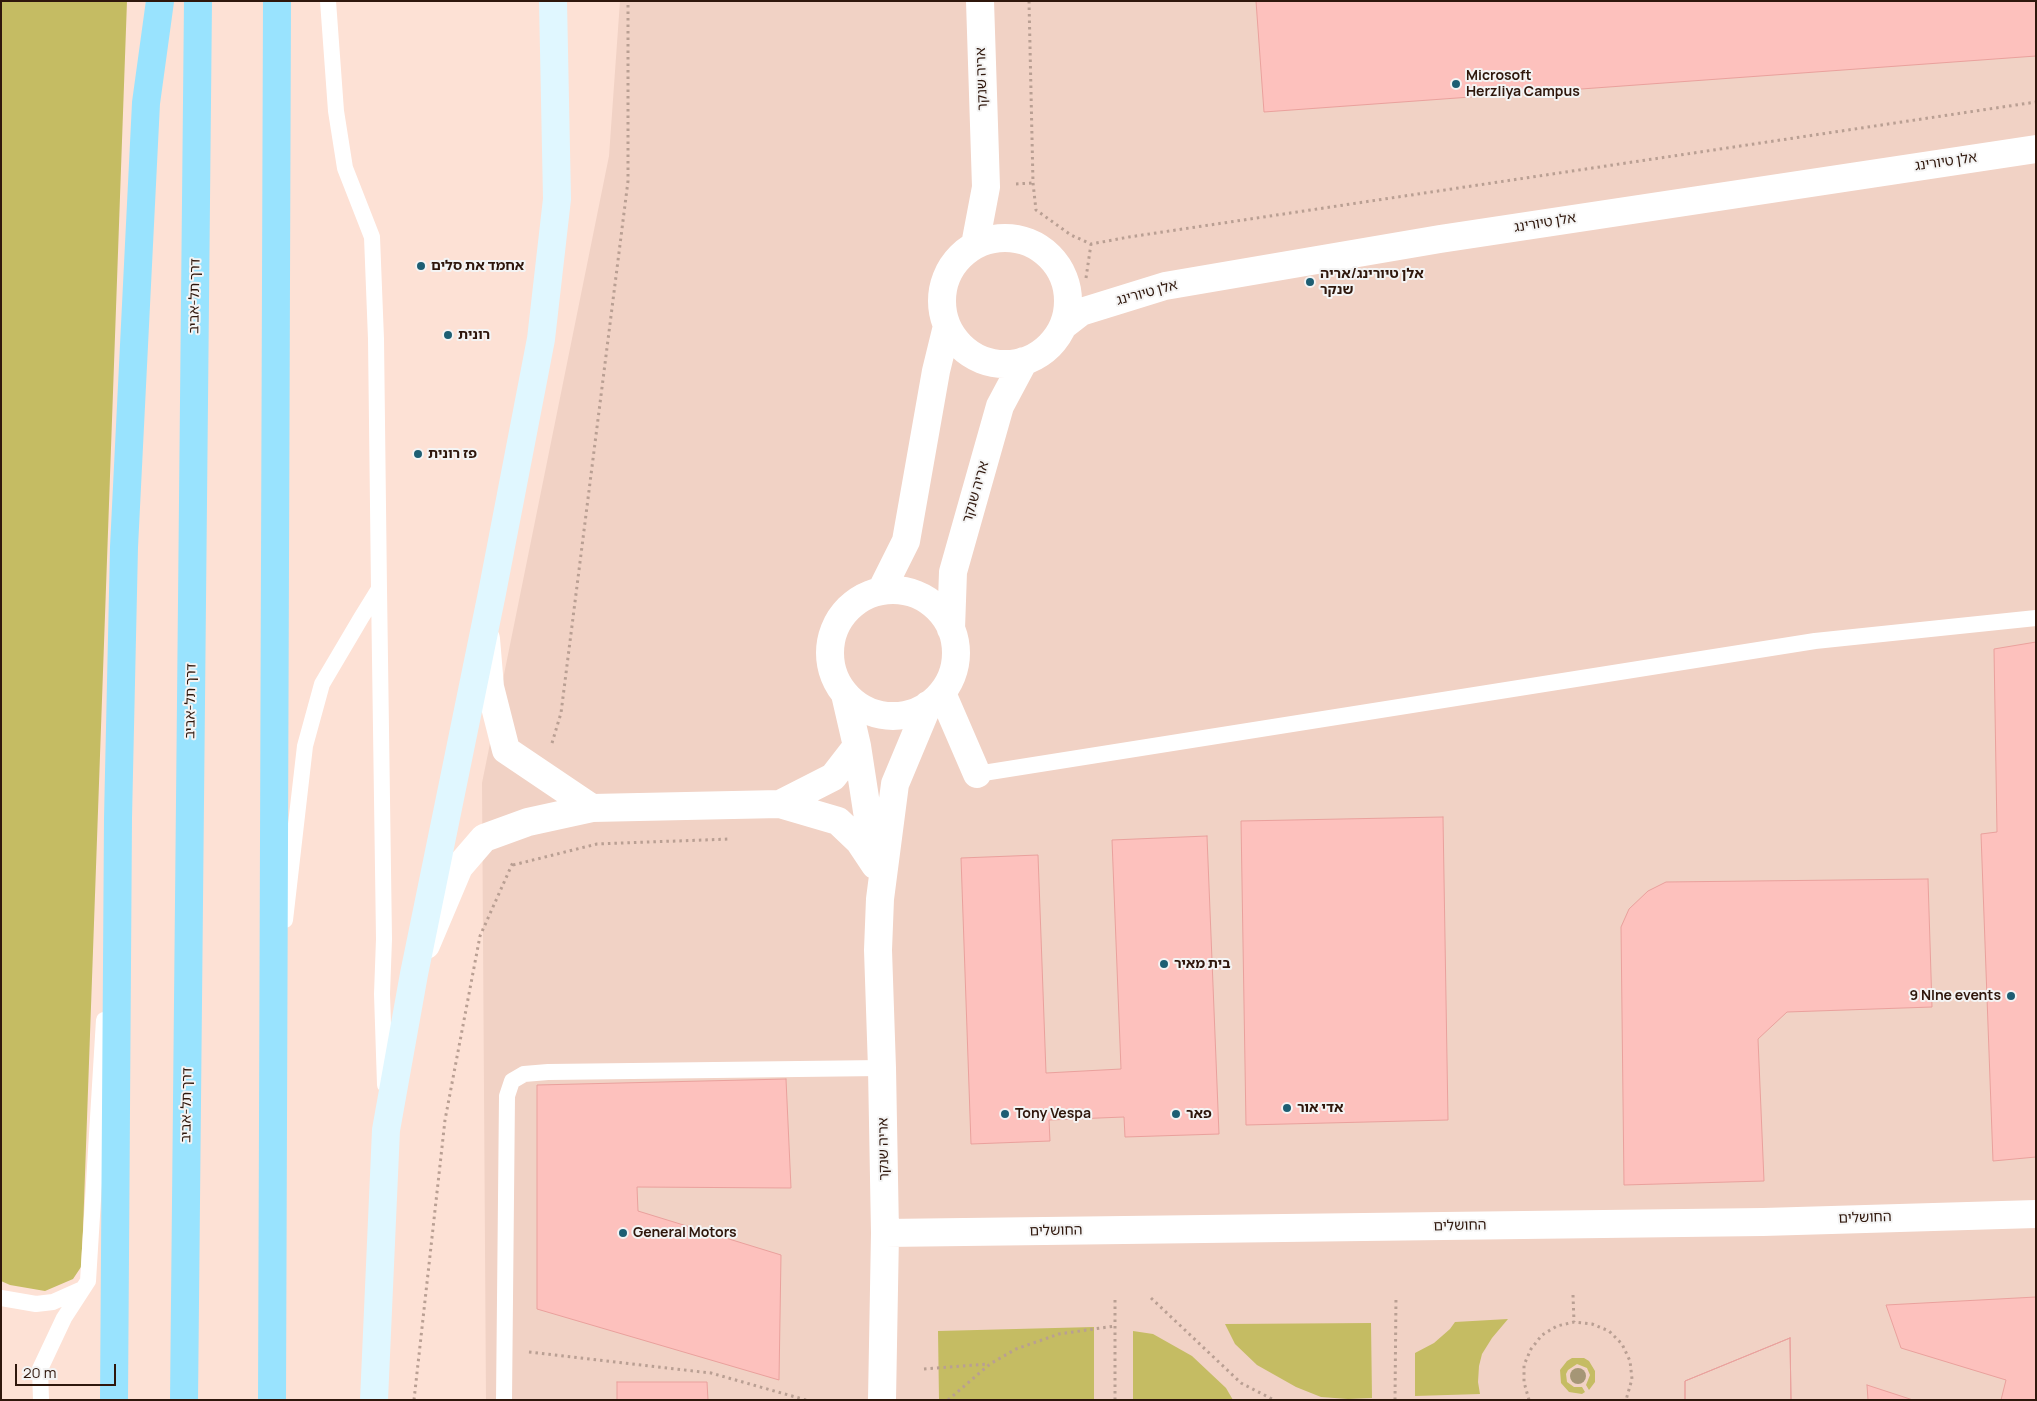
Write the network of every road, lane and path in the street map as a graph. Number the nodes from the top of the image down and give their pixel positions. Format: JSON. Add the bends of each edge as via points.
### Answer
{"nodes":[{"id":1,"x":160,"y":1,"type":"edge"},
{"id":2,"x":198,"y":1,"type":"edge"},
{"id":3,"x":277,"y":1,"type":"edge"},
{"id":4,"x":328,"y":1,"type":"edge"},
{"id":5,"x":553,"y":1,"type":"edge"},
{"id":6,"x":628,"y":1,"type":"edge"},
{"id":7,"x":980,"y":1,"type":"edge"},
{"id":8,"x":1029,"y":1,"type":"edge"},
{"id":9,"x":2036,"y":102,"type":"edge"},
{"id":10,"x":2036,"y":149,"type":"edge"},
{"id":11,"x":975,"y":245,"type":"junction"},
{"id":12,"x":947,"y":326,"type":"junction"},
{"id":13,"x":1063,"y":326,"type":"junction"},
{"id":14,"x":1024,"y":362,"type":"junction"},
{"id":15,"x":380,"y":589,"type":"junction"},
{"id":16,"x":881,"y":591,"type":"junction"},
{"id":17,"x":2036,"y":618,"type":"edge"},
{"id":18,"x":484,"y":624,"type":"junction"},
{"id":19,"x":951,"y":629,"type":"junction"},
{"id":20,"x":845,"y":694,"type":"junction"},
{"id":21,"x":935,"y":699,"type":"junction"},
{"id":22,"x":857,"y":746,"type":"junction"},
{"id":23,"x":977,"y":774,"type":"joint"},
{"id":24,"x":543,"y":775,"type":"junction"},
{"id":25,"x":780,"y":804,"type":"junction"},
{"id":26,"x":592,"y":808,"type":"junction"},
{"id":27,"x":118,"y":818,"type":"junction"},
{"id":28,"x":528,"y":822,"type":"junction"},
{"id":29,"x":734,"y":839,"type":"dead end"},
{"id":30,"x":513,"y":865,"type":"junction"},
{"id":31,"x":876,"y":865,"type":"junction"},
{"id":32,"x":880,"y":899,"type":"junction"},
{"id":33,"x":414,"y":974,"type":"junction"},
{"id":34,"x":272,"y":1031,"type":"junction"},
{"id":35,"x":882,"y":1068,"type":"junction"},
{"id":36,"x":386,"y":1130,"type":"junction"},
{"id":37,"x":2036,"y":1214,"type":"edge"},
{"id":38,"x":885,"y":1234,"type":"junction"},
{"id":39,"x":80,"y":1290,"type":"junction"},
{"id":40,"x":1573,"y":1295,"type":"dead end"},
{"id":41,"x":1396,"y":1296,"type":"dead end"},
{"id":42,"x":1,"y":1298,"type":"edge"},
{"id":43,"x":1115,"y":1298,"type":"dead end"},
{"id":44,"x":1151,"y":1298,"type":"dead end"},
{"id":45,"x":1574,"y":1322,"type":"junction"},
{"id":46,"x":1115,"y":1326,"type":"junction"},
{"id":47,"x":543,"y":1354,"type":"dead end"},
{"id":48,"x":990,"y":1364,"type":"junction"},
{"id":49,"x":924,"y":1369,"type":"dead end"},
{"id":50,"x":42,"y":1400,"type":"edge"},
{"id":51,"x":114,"y":1400,"type":"edge"},
{"id":52,"x":184,"y":1400,"type":"edge"},
{"id":53,"x":272,"y":1400,"type":"edge"},
{"id":54,"x":374,"y":1400,"type":"edge"},
{"id":55,"x":414,"y":1400,"type":"edge"},
{"id":56,"x":504,"y":1400,"type":"edge"},
{"id":57,"x":806,"y":1400,"type":"edge"},
{"id":58,"x":882,"y":1400,"type":"edge"},
{"id":59,"x":948,"y":1400,"type":"edge"},
{"id":60,"x":1115,"y":1400,"type":"edge"},
{"id":61,"x":1274,"y":1400,"type":"edge"},
{"id":62,"x":1395,"y":1400,"type":"edge"},
{"id":63,"x":1528,"y":1400,"type":"edge"},
{"id":64,"x":1626,"y":1400,"type":"edge"}],
"edges":[{"from":1,"to":27,"type":"highway","via":[[144,132],[124,547]]},
{"from":2,"to":52,"type":"highway","name":"דרך תל-אביב"},
{"from":3,"to":34,"type":"highway"},
{"from":4,"to":15,"type":"lane","via":[[336,111],[345,168],[372,237]]},
{"from":5,"to":18,"type":"main road","via":[[557,199],[541,339]]},
{"from":6,"to":24,"type":"path","via":[[628,181],[561,713]]},
{"from":7,"to":11,"type":"street","name":"אריה שנקר","via":[[986,187]]},
{"from":8,"to":9,"type":"path","via":[[1036,210],[1071,235],[1091,244]]},
{"from":10,"to":13,"type":"street","name":"אלן טיורינג","via":[[1440,239],[1165,286],[1081,312]]},
{"from":11,"to":12,"type":"street","via":[[960,257],[946,280],[942,308]]},
{"from":11,"to":13,"type":"street","via":[[993,239],[1012,238],[1043,250],[1064,277],[1068,310]]},
{"from":12,"to":14,"type":"street","via":[[957,342],[988,362]]},
{"from":12,"to":16,"type":"street","via":[[906,541]]},
{"from":13,"to":14,"type":"street","via":[[1041,353]]},
{"from":14,"to":19,"type":"street","name":"אריה שנקר","via":[[1000,406],[953,572]]},
{"from":15,"to":34,"type":"lane","via":[[322,684],[306,746]]},
{"from":15,"to":36,"type":"lane"},
{"from":16,"to":19,"type":"street","via":[[916,594],[943,614]]},
{"from":16,"to":20,"type":"street","via":[[863,597],[848,608],[830,642],[829,660]]},
{"from":17,"to":23,"type":"lane","via":[[1815,641]]},
{"from":18,"to":24,"type":"street","via":[[490,687],[506,750]]},
{"from":18,"to":33,"type":"main road"},
{"from":19,"to":21,"type":"street","via":[[956,645],[955,662],[951,678]]},
{"from":20,"to":21,"type":"street","via":[[858,706],[875,714],[894,717],[912,713]]},
{"from":20,"to":22,"type":"street","name":"אריה שנקר"},
{"from":21,"to":23,"type":"street"},
{"from":21,"to":32,"type":"street","name":"אריה שנקר","via":[[895,784]]},
{"from":22,"to":25,"type":"street","via":[[833,777]]},
{"from":22,"to":31,"type":"street","name":"אריה שנקר"},
{"from":24,"to":26,"type":"street"},
{"from":25,"to":26,"type":"street"},
{"from":25,"to":31,"type":"street","via":[[838,821]]},
{"from":26,"to":28,"type":"street"},
{"from":27,"to":39,"type":"lane","via":[[88,1281]]},
{"from":27,"to":51,"type":"highway"},
{"from":28,"to":30,"type":"path"},
{"from":28,"to":33,"type":"street","via":[[484,838],[459,867]]},
{"from":29,"to":30,"type":"path","via":[[597,844]]},
{"from":30,"to":55,"type":"path","via":[[480,936],[445,1120]]},
{"from":31,"to":32,"type":"street","name":"אריה שנקר"},
{"from":32,"to":35,"type":"street","name":"אריה שנקר","via":[[878,950]]},
{"from":33,"to":36,"type":"main road"},
{"from":34,"to":53,"type":"highway"},
{"from":35,"to":38,"type":"street","name":"אריה שנקר"},
{"from":35,"to":56,"type":"lane","via":[[548,1072],[524,1074],[512,1081],[507,1096]]},
{"from":36,"to":54,"type":"main road"},
{"from":37,"to":38,"type":"street","name":"החושלים","via":[[1763,1222]]},
{"from":38,"to":58,"type":"street","name":"אריה שנקר"},
{"from":39,"to":42,"type":"lane","via":[[52,1302],[36,1304]]},
{"from":39,"to":50,"type":"lane","via":[[40,1369]]},
{"from":40,"to":45,"type":"path"},
{"from":41,"to":62,"type":"path"},
{"from":43,"to":46,"type":"path"},
{"from":44,"to":61,"type":"path","via":[[1241,1383]]},
{"from":45,"to":63,"type":"path","via":[[1557,1326],[1530,1349],[1524,1365]]},
{"from":45,"to":64,"type":"path","via":[[1592,1324],[1608,1331],[1622,1344],[1630,1361],[1632,1379]]},
{"from":46,"to":48,"type":"path","via":[[1058,1334],[1016,1349]]},
{"from":46,"to":60,"type":"path"},
{"from":47,"to":57,"type":"path","via":[[711,1373]]},
{"from":48,"to":49,"type":"path"},
{"from":48,"to":59,"type":"path"}]}
